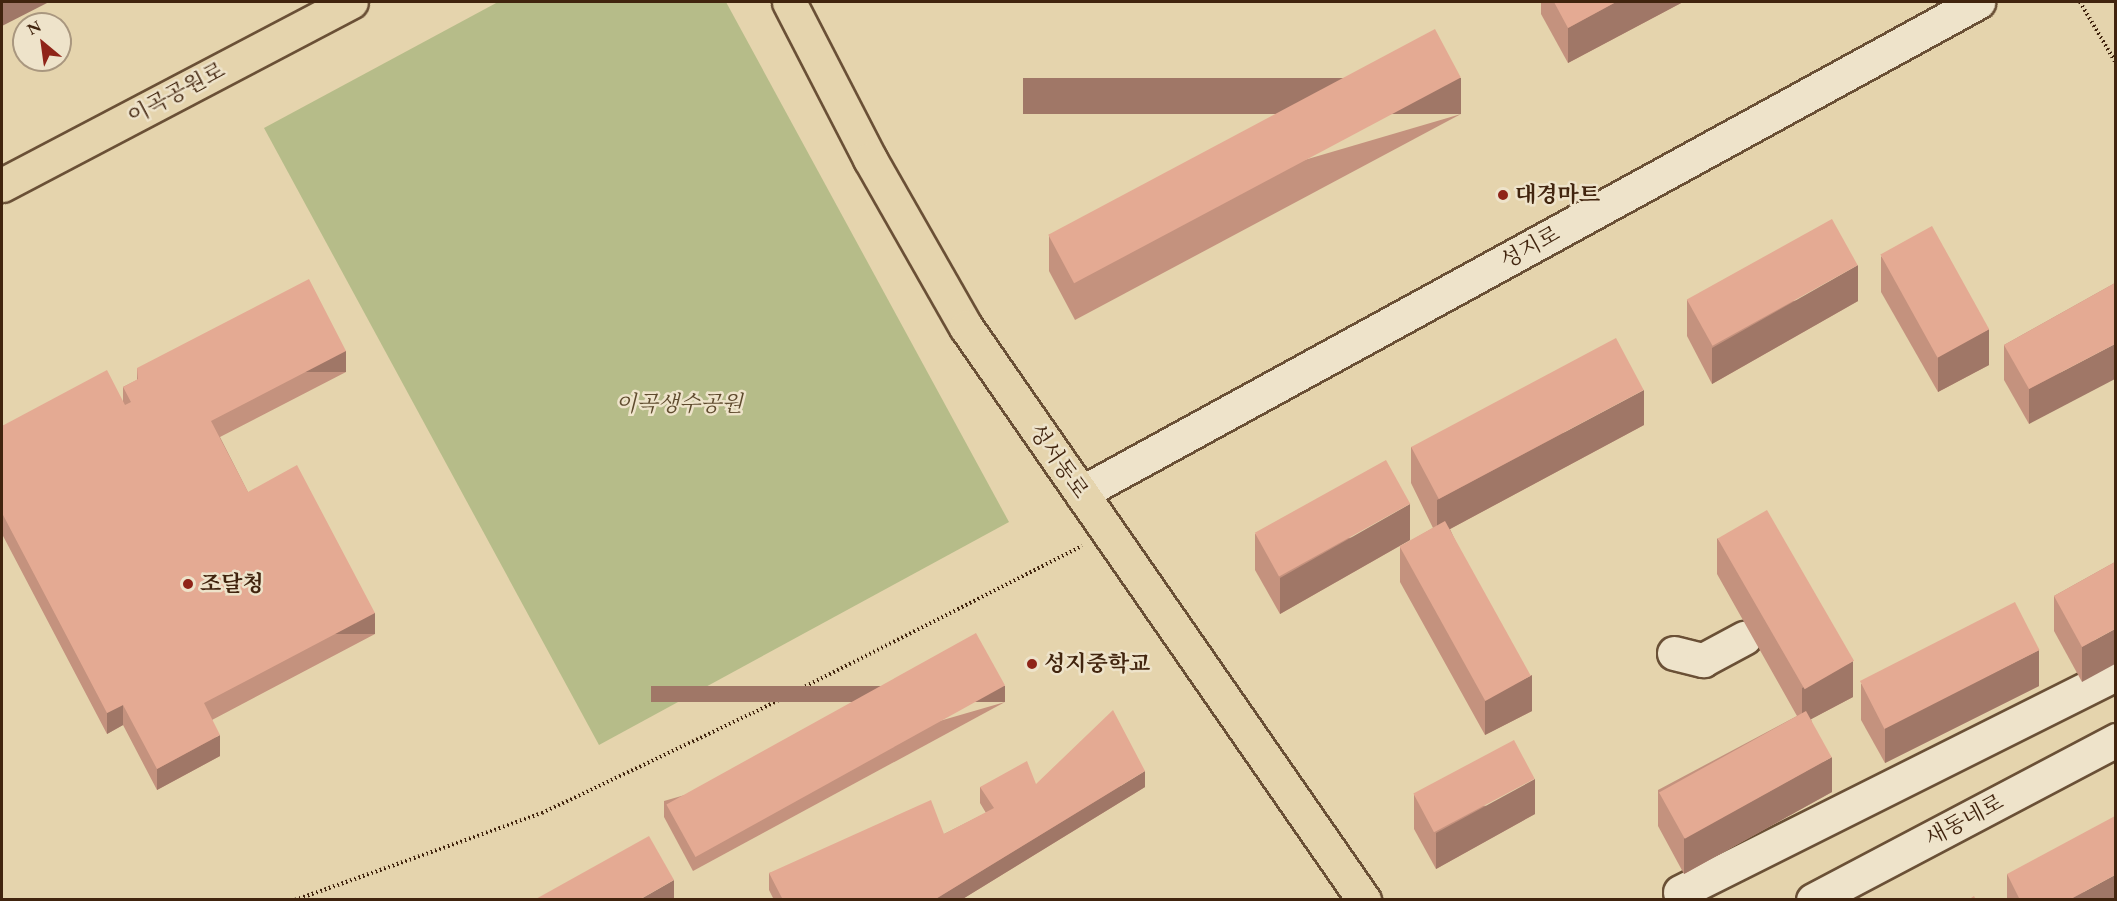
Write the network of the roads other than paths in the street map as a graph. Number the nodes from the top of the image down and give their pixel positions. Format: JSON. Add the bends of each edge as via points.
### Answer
{"nodes":[{"id":1,"x":351,"y":2,"type":"edge"},
{"id":2,"x":789,"y":2,"type":"edge"},
{"id":3,"x":1978,"y":2,"type":"edge"},
{"id":4,"x":2,"y":185,"type":"edge"},
{"id":5,"x":1081,"y":493,"type":"junction"},
{"id":6,"x":1744,"y":638,"type":"dead end"},
{"id":7,"x":1674,"y":653,"type":"dead end"},
{"id":8,"x":2115,"y":674,"type":"edge"},
{"id":9,"x":2115,"y":740,"type":"edge"},
{"id":10,"x":1680,"y":892,"type":"dead end"},
{"id":11,"x":1364,"y":900,"type":"edge"},
{"id":12,"x":1813,"y":900,"type":"edge"}],
"edges":[{"from":1,"to":4,"type":"main road","name":"이곡공원로"},
{"from":2,"to":5,"type":"main road","name":"성서동로","via":[[870,159],[966,327]]},
{"from":3,"to":5,"type":"street","name":"성지로"},
{"from":5,"to":11,"type":"main road","name":"성서동로"},
{"from":6,"to":7,"type":"street","via":[[1703,660]]},
{"from":8,"to":10,"type":"street"},
{"from":9,"to":12,"type":"street","name":"새동네로"}]}
